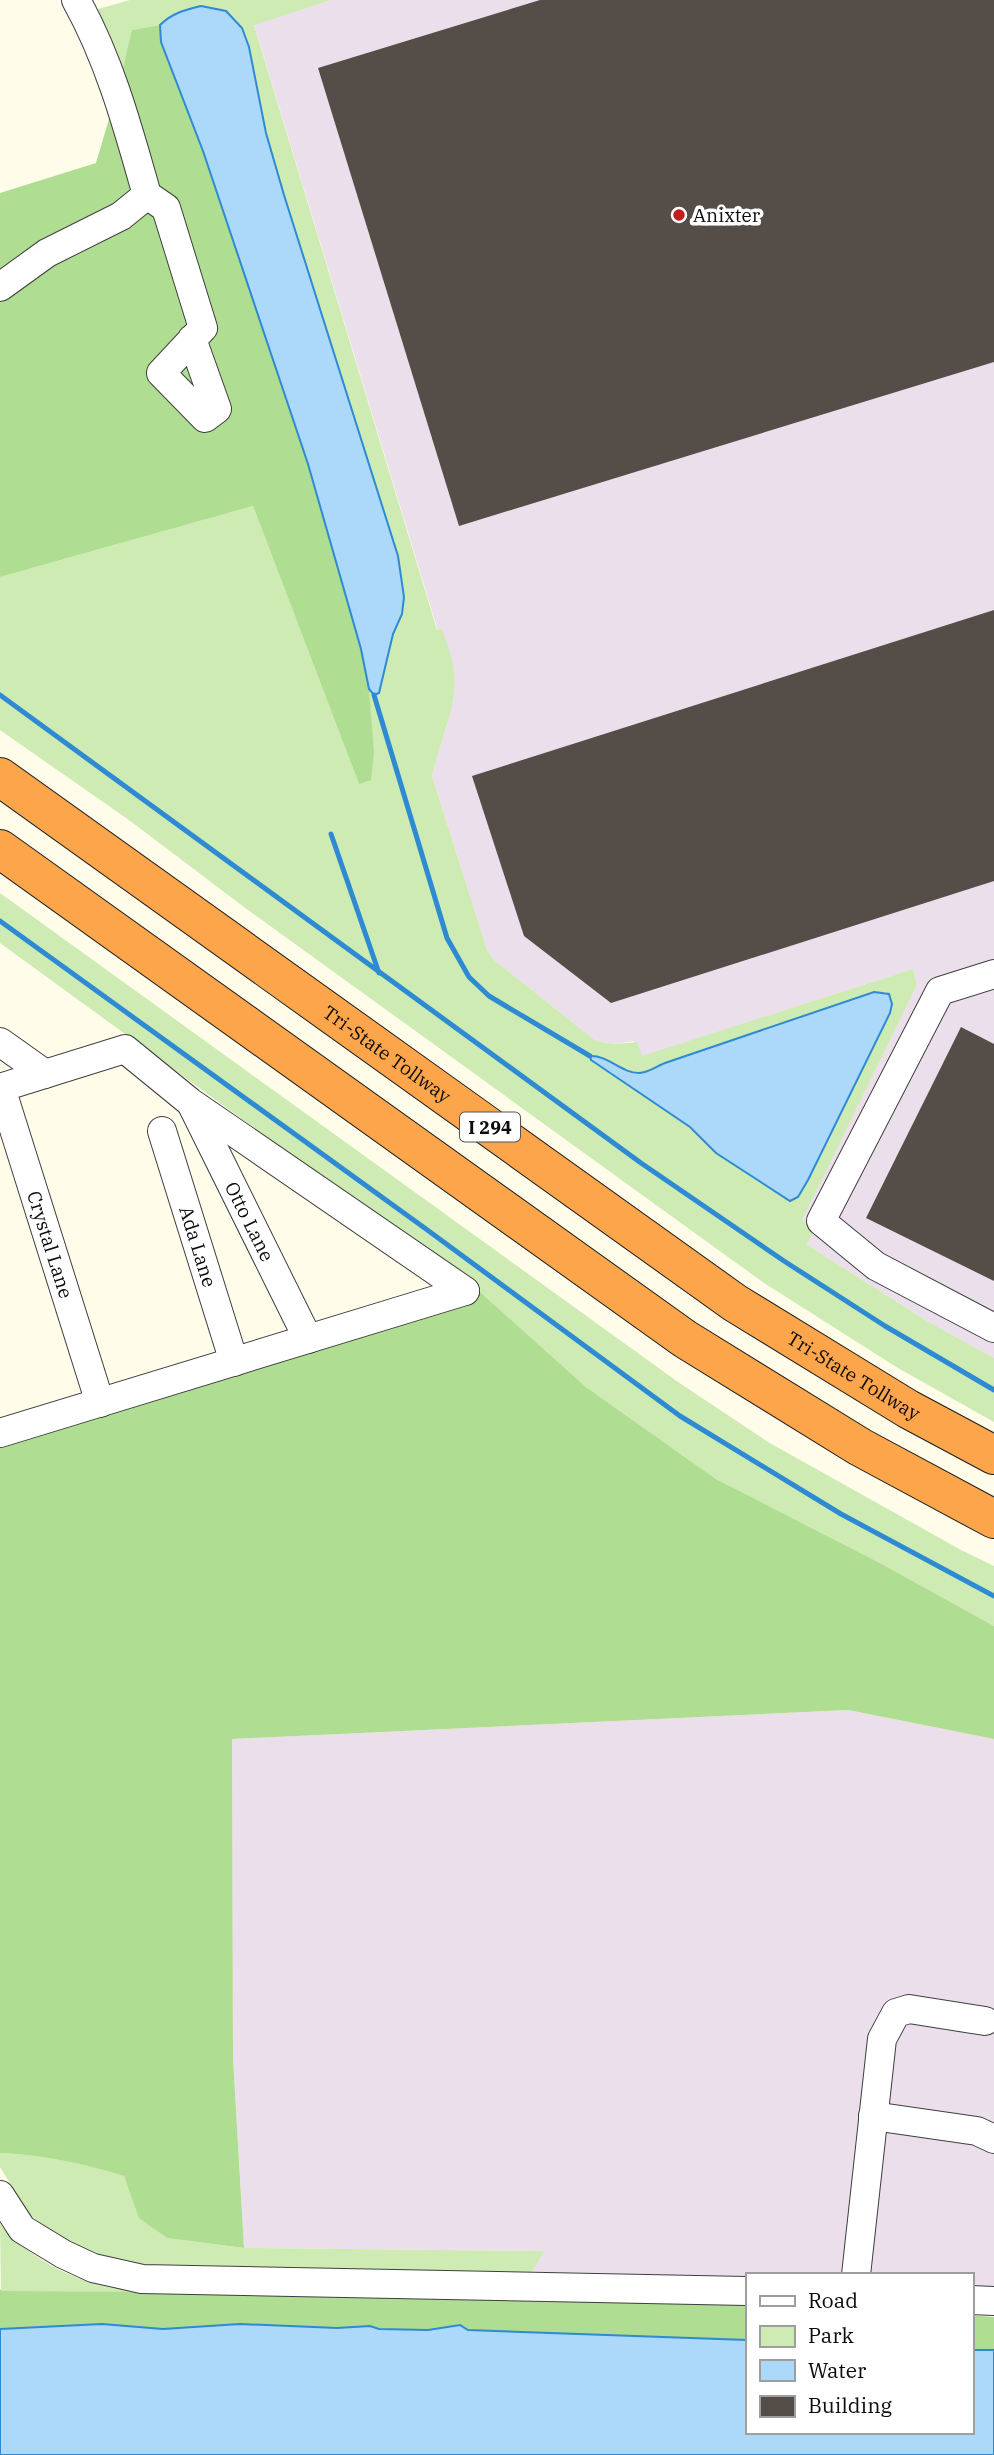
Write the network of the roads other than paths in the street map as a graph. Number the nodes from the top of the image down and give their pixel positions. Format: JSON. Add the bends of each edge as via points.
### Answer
{"nodes":[{"id":1,"x":76,"y":0,"type":"edge"},
{"id":2,"x":147,"y":195,"type":"junction"},
{"id":3,"x":3,"y":278,"type":"edge"},
{"id":4,"x":192,"y":339,"type":"dead end"},
{"id":5,"x":0,"y":777,"type":"edge"},
{"id":6,"x":0,"y":849,"type":"edge"},
{"id":7,"x":994,"y":974,"type":"edge"},
{"id":8,"x":0,"y":1042,"type":"edge"},
{"id":9,"x":45,"y":1074,"type":"junction"},
{"id":10,"x":1,"y":1088,"type":"edge"},
{"id":11,"x":190,"y":1102,"type":"junction"},
{"id":12,"x":162,"y":1131,"type":"dead end"},
{"id":13,"x":994,"y":1328,"type":"edge"},
{"id":14,"x":308,"y":1339,"type":"junction"},
{"id":15,"x":234,"y":1362,"type":"junction"},
{"id":16,"x":100,"y":1403,"type":"junction"},
{"id":17,"x":0,"y":1433,"type":"edge"},
{"id":18,"x":994,"y":1455,"type":"edge"},
{"id":19,"x":994,"y":1519,"type":"edge"},
{"id":20,"x":985,"y":2021,"type":"dead end"},
{"id":21,"x":873,"y":2116,"type":"junction"},
{"id":22,"x":994,"y":2139,"type":"edge"},
{"id":23,"x":0,"y":2195,"type":"edge"},
{"id":24,"x":856,"y":2273,"type":"edge"},
{"id":25,"x":746,"y":2291,"type":"edge"},
{"id":26,"x":973,"y":2300,"type":"edge"},
{"id":27,"x":994,"y":2301,"type":"edge"}],
"edges":[{"from":1,"to":2,"type":"lane","via":[[120,101]]},
{"from":2,"to":3,"type":"lane","via":[[121,216]]},
{"from":2,"to":4,"type":"lane","via":[[166,208],[203,328]]},
{"from":5,"to":18,"type":"highway","name":"Tri-State Tollway","number":"I 294","via":[[735,1303],[908,1409]]},
{"from":6,"to":19,"type":"highway","via":[[685,1339],[860,1447]]},
{"from":7,"to":13,"type":"lane","via":[[940,991],[821,1221],[876,1266]]},
{"from":8,"to":9,"type":"lane"},
{"from":9,"to":10,"type":"lane"},
{"from":9,"to":11,"type":"lane","via":[[125,1049]]},
{"from":10,"to":16,"type":"lane","name":"Crystal Lane"},
{"from":11,"to":14,"type":"lane","name":"Otto Lane"},
{"from":11,"to":14,"type":"lane","via":[[465,1291]]},
{"from":12,"to":15,"type":"lane","name":"Ada Lane"},
{"from":14,"to":15,"type":"lane"},
{"from":15,"to":16,"type":"lane"},
{"from":16,"to":17,"type":"lane"},
{"from":20,"to":21,"type":"lane","via":[[909,2009],[895,2013],[881,2039]]},
{"from":21,"to":22,"type":"lane","via":[[977,2131]]},
{"from":21,"to":24,"type":"lane"},
{"from":23,"to":25,"type":"lane","via":[[22,2229],[63,2254],[93,2268],[142,2279]]},
{"from":26,"to":27,"type":"lane"}]}
